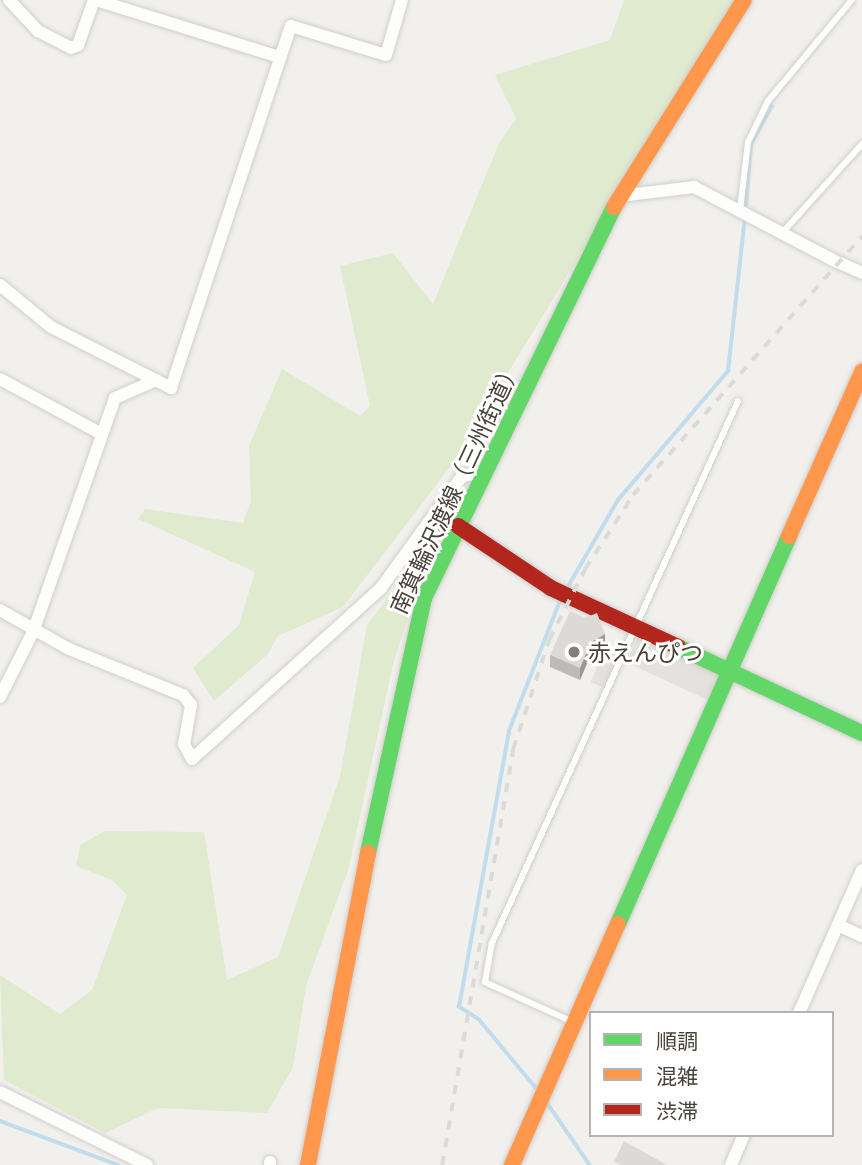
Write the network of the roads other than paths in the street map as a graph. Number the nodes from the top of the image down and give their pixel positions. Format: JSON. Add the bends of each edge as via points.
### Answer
{"nodes":[{"id":1,"x":9,"y":0,"type":"edge"},
{"id":2,"x":95,"y":0,"type":"edge"},
{"id":3,"x":402,"y":0,"type":"edge"},
{"id":4,"x":744,"y":0,"type":"edge"},
{"id":5,"x":852,"y":0,"type":"edge"},
{"id":6,"x":279,"y":57,"type":"junction"},
{"id":7,"x":862,"y":144,"type":"edge"},
{"id":8,"x":619,"y":195,"type":"junction"},
{"id":9,"x":740,"y":209,"type":"junction"},
{"id":10,"x":782,"y":233,"type":"junction"},
{"id":11,"x":862,"y":273,"type":"edge"},
{"id":12,"x":0,"y":285,"type":"edge"},
{"id":13,"x":862,"y":372,"type":"edge"},
{"id":14,"x":0,"y":379,"type":"edge"},
{"id":15,"x":156,"y":380,"type":"junction"},
{"id":16,"x":738,"y":401,"type":"dead end"},
{"id":17,"x":100,"y":433,"type":"junction"},
{"id":18,"x":484,"y":472,"type":"junction"},
{"id":19,"x":458,"y":526,"type":"junction"},
{"id":20,"x":0,"y":610,"type":"edge"},
{"id":21,"x":636,"y":629,"type":"junction"},
{"id":22,"x":33,"y":632,"type":"junction"},
{"id":23,"x":726,"y":670,"type":"junction"},
{"id":24,"x":0,"y":697,"type":"edge"},
{"id":25,"x":862,"y":733,"type":"edge"},
{"id":26,"x":862,"y":870,"type":"edge"},
{"id":27,"x":838,"y":925,"type":"junction"},
{"id":28,"x":862,"y":936,"type":"edge"},
{"id":29,"x":800,"y":1011,"type":"edge"},
{"id":30,"x":573,"y":1022,"type":"junction"},
{"id":31,"x":0,"y":1092,"type":"edge"},
{"id":32,"x":743,"y":1137,"type":"edge"},
{"id":33,"x":147,"y":1165,"type":"edge"},
{"id":34,"x":308,"y":1165,"type":"edge"},
{"id":35,"x":512,"y":1165,"type":"edge"},
{"id":36,"x":731,"y":1165,"type":"edge"}],
"edges":[{"from":1,"to":2,"type":"street","via":[[38,31],[71,48],[78,45]]},
{"from":2,"to":6,"type":"street"},
{"from":3,"to":6,"type":"street","via":[[386,55],[291,26]]},
{"from":4,"to":8,"type":"street","name":"南箕輪沢渡線（三州街道）"},
{"from":5,"to":9,"type":"lane","via":[[768,102],[748,142]]},
{"from":6,"to":15,"type":"street","via":[[171,388]]},
{"from":7,"to":10,"type":"lane"},
{"from":8,"to":9,"type":"street","via":[[684,184]]},
{"from":8,"to":18,"type":"street","name":"南箕輪沢渡線（三州街道）"},
{"from":9,"to":10,"type":"street"},
{"from":10,"to":11,"type":"street"},
{"from":12,"to":15,"type":"street","via":[[51,327]]},
{"from":13,"to":23,"type":"street"},
{"from":14,"to":17,"type":"street"},
{"from":15,"to":17,"type":"street","via":[[115,398]]},
{"from":16,"to":21,"type":"lane"},
{"from":17,"to":22,"type":"street"},
{"from":18,"to":19,"type":"street","name":"南箕輪沢渡線（三州街道）"},
{"from":18,"to":22,"type":"street","via":[[462,476],[382,588],[192,759],[184,744],[191,705],[183,695]]},
{"from":19,"to":21,"type":"street","via":[[551,588]]},
{"from":19,"to":34,"type":"street","name":"南箕輪沢渡線（三州街道）","via":[[424,598],[405,663]]},
{"from":20,"to":22,"type":"street"},
{"from":21,"to":23,"type":"street"},
{"from":21,"to":30,"type":"lane","via":[[492,943],[485,982]]},
{"from":22,"to":24,"type":"street"},
{"from":23,"to":25,"type":"street"},
{"from":23,"to":30,"type":"street"},
{"from":26,"to":27,"type":"street"},
{"from":27,"to":28,"type":"street"},
{"from":27,"to":29,"type":"street"},
{"from":30,"to":35,"type":"street"},
{"from":31,"to":33,"type":"street"},
{"from":32,"to":36,"type":"street"}]}
